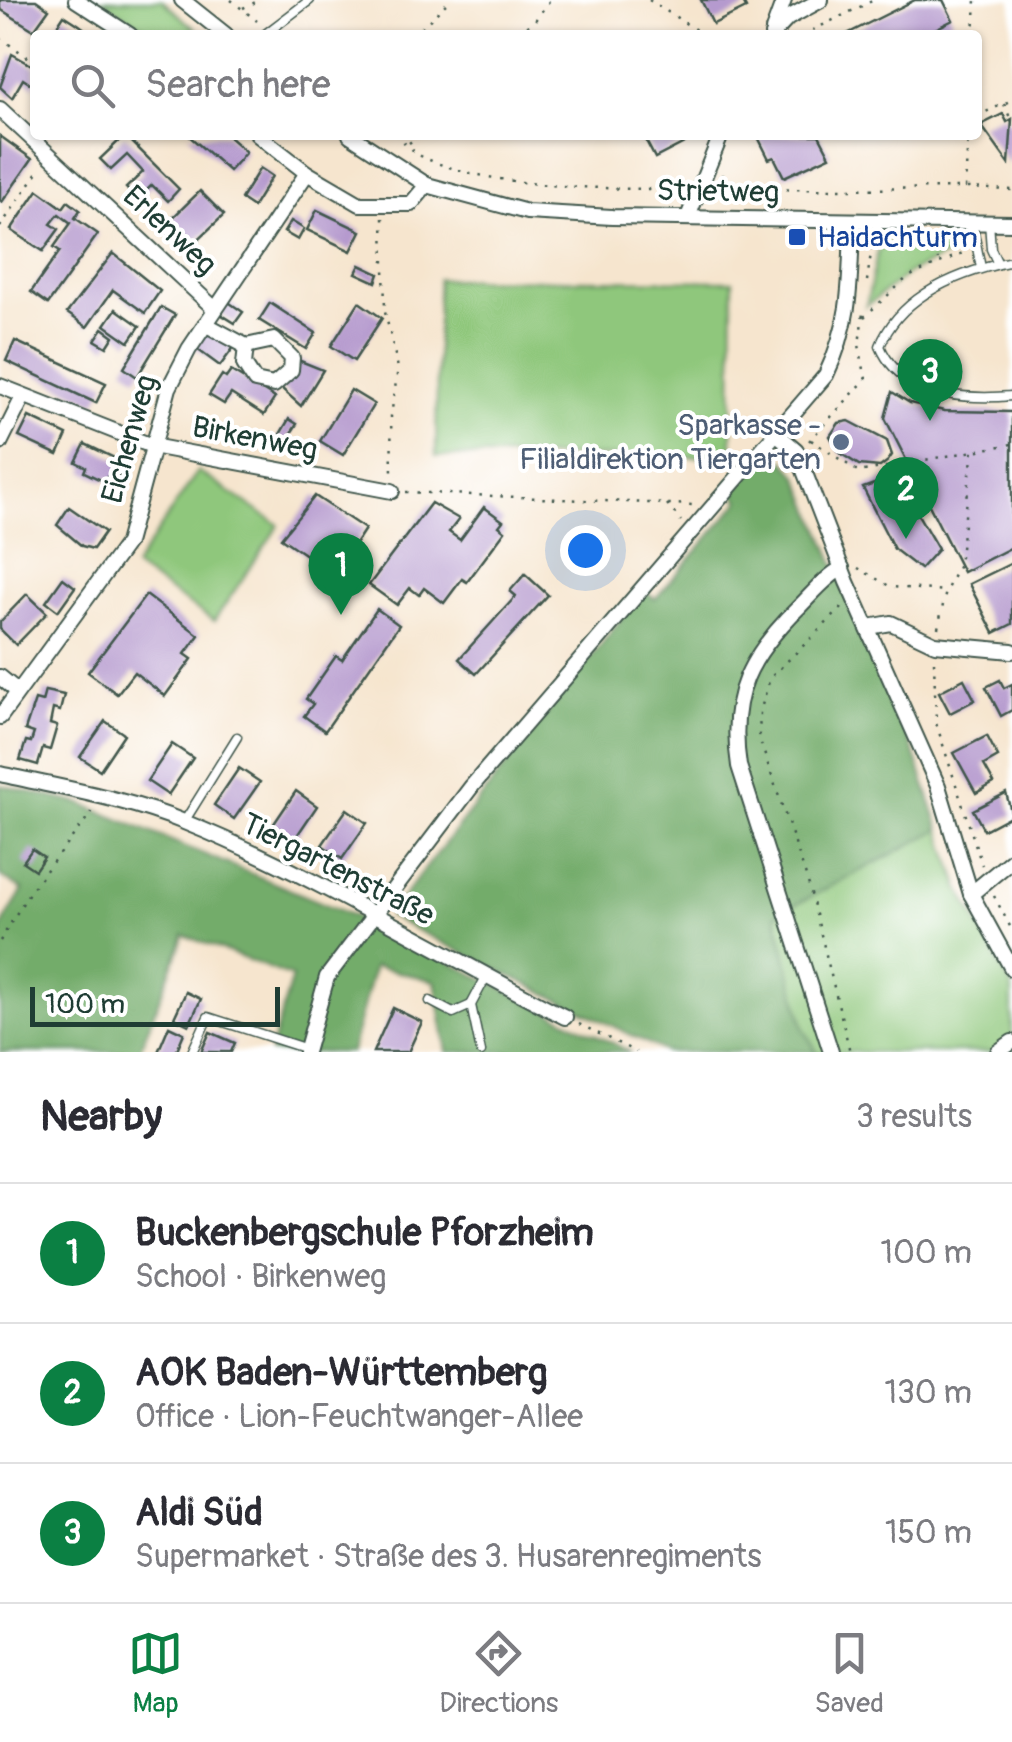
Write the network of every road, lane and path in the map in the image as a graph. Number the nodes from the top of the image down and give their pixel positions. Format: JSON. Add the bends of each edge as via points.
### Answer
{"nodes":[{"id":1,"x":76,"y":0,"type":"edge"},
{"id":2,"x":182,"y":0,"type":"edge"},
{"id":3,"x":231,"y":0,"type":"edge"},
{"id":4,"x":260,"y":0,"type":"edge"},
{"id":5,"x":310,"y":0,"type":"edge"},
{"id":6,"x":450,"y":0,"type":"edge"},
{"id":7,"x":550,"y":0,"type":"edge"},
{"id":8,"x":649,"y":0,"type":"edge"},
{"id":9,"x":784,"y":0,"type":"edge"},
{"id":10,"x":822,"y":0,"type":"edge"},
{"id":11,"x":874,"y":0,"type":"edge"},
{"id":12,"x":976,"y":0,"type":"edge"},
{"id":13,"x":242,"y":8,"type":"junction"},
{"id":14,"x":122,"y":30,"type":"edge"},
{"id":15,"x":220,"y":30,"type":"edge"},
{"id":16,"x":263,"y":30,"type":"edge"},
{"id":17,"x":270,"y":30,"type":"edge"},
{"id":18,"x":419,"y":30,"type":"edge"},
{"id":19,"x":518,"y":30,"type":"edge"},
{"id":20,"x":696,"y":30,"type":"edge"},
{"id":21,"x":774,"y":30,"type":"edge"},
{"id":22,"x":777,"y":30,"type":"edge"},
{"id":23,"x":813,"y":30,"type":"edge"},
{"id":24,"x":974,"y":30,"type":"edge"},
{"id":25,"x":0,"y":38,"type":"edge"},
{"id":26,"x":30,"y":59,"type":"edge"},
{"id":27,"x":1012,"y":100,"type":"edge"},
{"id":28,"x":1004,"y":104,"type":"junction"},
{"id":29,"x":0,"y":109,"type":"edge"},
{"id":30,"x":982,"y":114,"type":"edge"},
{"id":31,"x":1011,"y":120,"type":"edge"},
{"id":32,"x":30,"y":137,"type":"edge"},
{"id":33,"x":34,"y":140,"type":"edge"},
{"id":34,"x":264,"y":140,"type":"edge"},
{"id":35,"x":358,"y":140,"type":"edge"},
{"id":36,"x":402,"y":140,"type":"edge"},
{"id":37,"x":413,"y":140,"type":"edge"},
{"id":38,"x":719,"y":140,"type":"edge"},
{"id":39,"x":968,"y":140,"type":"edge"},
{"id":40,"x":407,"y":144,"type":"junction"},
{"id":41,"x":50,"y":155,"type":"junction"},
{"id":42,"x":728,"y":160,"type":"dead end"},
{"id":43,"x":307,"y":173,"type":"junction"},
{"id":44,"x":427,"y":185,"type":"junction"},
{"id":45,"x":966,"y":188,"type":"junction"},
{"id":46,"x":698,"y":189,"type":"junction"},
{"id":47,"x":720,"y":190,"type":"junction"},
{"id":48,"x":1012,"y":190,"type":"edge"},
{"id":49,"x":382,"y":204,"type":"junction"},
{"id":50,"x":688,"y":217,"type":"junction"},
{"id":51,"x":852,"y":221,"type":"junction"},
{"id":52,"x":972,"y":222,"type":"junction"},
{"id":53,"x":989,"y":222,"type":"junction"},
{"id":54,"x":1012,"y":222,"type":"edge"},
{"id":55,"x":0,"y":227,"type":"edge"},
{"id":56,"x":934,"y":230,"type":"dead end"},
{"id":57,"x":888,"y":232,"type":"dead end"},
{"id":58,"x":963,"y":246,"type":"dead end"},
{"id":59,"x":973,"y":253,"type":"junction"},
{"id":60,"x":938,"y":261,"type":"junction"},
{"id":61,"x":1012,"y":261,"type":"edge"},
{"id":62,"x":998,"y":264,"type":"junction"},
{"id":63,"x":981,"y":268,"type":"junction"},
{"id":64,"x":866,"y":285,"type":"dead end"},
{"id":65,"x":864,"y":304,"type":"dead end"},
{"id":66,"x":215,"y":310,"type":"junction"},
{"id":67,"x":863,"y":318,"type":"junction"},
{"id":68,"x":206,"y":324,"type":"junction"},
{"id":69,"x":246,"y":346,"type":"dead end"},
{"id":70,"x":0,"y":386,"type":"edge"},
{"id":71,"x":1012,"y":396,"type":"edge"},
{"id":72,"x":23,"y":397,"type":"junction"},
{"id":73,"x":777,"y":434,"type":"junction"},
{"id":74,"x":810,"y":440,"type":"junction"},
{"id":75,"x":0,"y":443,"type":"edge"},
{"id":76,"x":1012,"y":444,"type":"edge"},
{"id":77,"x":152,"y":446,"type":"junction"},
{"id":78,"x":808,"y":446,"type":"dead end"},
{"id":79,"x":974,"y":450,"type":"junction"},
{"id":80,"x":392,"y":491,"type":"junction"},
{"id":81,"x":666,"y":503,"type":"junction"},
{"id":82,"x":709,"y":506,"type":"junction"},
{"id":83,"x":688,"y":530,"type":"junction"},
{"id":84,"x":846,"y":565,"type":"junction"},
{"id":85,"x":946,"y":591,"type":"junction"},
{"id":86,"x":854,"y":597,"type":"junction"},
{"id":87,"x":868,"y":627,"type":"junction"},
{"id":88,"x":935,"y":644,"type":"junction"},
{"id":89,"x":1012,"y":651,"type":"edge"},
{"id":90,"x":0,"y":677,"type":"edge"},
{"id":91,"x":16,"y":690,"type":"junction"},
{"id":92,"x":0,"y":717,"type":"edge"},
{"id":93,"x":237,"y":737,"type":"dead end"},
{"id":94,"x":0,"y":774,"type":"edge"},
{"id":95,"x":103,"y":797,"type":"junction"},
{"id":96,"x":184,"y":822,"type":"junction"},
{"id":97,"x":1012,"y":860,"type":"edge"},
{"id":98,"x":988,"y":883,"type":"junction"},
{"id":99,"x":971,"y":894,"type":"junction"},
{"id":100,"x":373,"y":915,"type":"junction"},
{"id":101,"x":1012,"y":930,"type":"edge"},
{"id":102,"x":0,"y":941,"type":"edge"},
{"id":103,"x":1012,"y":969,"type":"edge"},
{"id":104,"x":486,"y":977,"type":"junction"},
{"id":105,"x":430,"y":1002,"type":"dead end"},
{"id":106,"x":471,"y":1006,"type":"junction"},
{"id":107,"x":564,"y":1017,"type":"joint"},
{"id":108,"x":1012,"y":1042,"type":"edge"},
{"id":109,"x":307,"y":1050,"type":"edge"},
{"id":110,"x":192,"y":1052,"type":"edge"},
{"id":111,"x":481,"y":1052,"type":"edge"},
{"id":112,"x":636,"y":1052,"type":"edge"},
{"id":113,"x":831,"y":1052,"type":"edge"},
{"id":114,"x":850,"y":1052,"type":"edge"},
{"id":115,"x":998,"y":1052,"type":"edge"}],
"edges":[{"from":1,"to":14,"type":"street"},
{"from":2,"to":15,"type":"street"},
{"from":3,"to":13,"type":"path"},
{"from":4,"to":13,"type":"path"},
{"from":5,"to":17,"type":"lane"},
{"from":6,"to":18,"type":"path"},
{"from":7,"to":19,"type":"path"},
{"from":8,"to":20,"type":"path"},
{"from":9,"to":21,"type":"street"},
{"from":10,"to":22,"type":"street"},
{"from":11,"to":23,"type":"path"},
{"from":12,"to":24,"type":"path"},
{"from":13,"to":16,"type":"path"},
{"from":25,"to":26,"type":"path"},
{"from":27,"to":28,"type":"path"},
{"from":28,"to":30,"type":"path"},
{"from":28,"to":31,"type":"path"},
{"from":29,"to":32,"type":"street","name":"Erlenweg"},
{"from":33,"to":41,"type":"street","name":"Erlenweg"},
{"from":34,"to":43,"type":"street"},
{"from":35,"to":44,"type":"street","name":"Strietweg"},
{"from":36,"to":40,"type":"path"},
{"from":37,"to":40,"type":"path"},
{"from":38,"to":46,"type":"street"},
{"from":39,"to":45,"type":"path"},
{"from":40,"to":46,"type":"path","via":[[425,159],[571,187]]},
{"from":41,"to":55,"type":"path"},
{"from":41,"to":66,"type":"street","name":"Erlenweg"},
{"from":42,"to":47,"type":"path"},
{"from":43,"to":49,"type":"street","via":[[360,204]]},
{"from":43,"to":66,"type":"street","name":"Eichenweg"},
{"from":44,"to":49,"type":"street","via":[[411,204]]},
{"from":44,"to":50,"type":"street","name":"Strietweg","via":[[527,212]]},
{"from":45,"to":47,"type":"path"},
{"from":45,"to":48,"type":"path"},
{"from":46,"to":47,"type":"path"},
{"from":46,"to":50,"type":"street"},
{"from":49,"to":80,"type":"path","via":[[384,312],[398,368]]},
{"from":50,"to":51,"type":"street","name":"Strietweg"},
{"from":51,"to":52,"type":"street","name":"Strietweg"},
{"from":51,"to":73,"type":"street","via":[[843,339],[826,375]]},
{"from":52,"to":53,"type":"street","name":"Strietweg"},
{"from":52,"to":59,"type":"lane"},
{"from":53,"to":54,"type":"street","name":"Strietweg"},
{"from":53,"to":62,"type":"lane"},
{"from":56,"to":60,"type":"path"},
{"from":57,"to":64,"type":"path","via":[[872,246]]},
{"from":58,"to":59,"type":"path"},
{"from":59,"to":60,"type":"path"},
{"from":59,"to":63,"type":"lane"},
{"from":60,"to":67,"type":"path"},
{"from":61,"to":62,"type":"lane"},
{"from":62,"to":63,"type":"lane"},
{"from":63,"to":71,"type":"lane","via":[[903,308],[880,346],[887,363],[925,388]]},
{"from":65,"to":67,"type":"path"},
{"from":66,"to":68,"type":"street","name":"Eichenweg"},
{"from":67,"to":74,"type":"path","via":[[866,379]]},
{"from":68,"to":69,"type":"street"},
{"from":68,"to":77,"type":"street","name":"Eichenweg","via":[[169,388]]},
{"from":70,"to":72,"type":"street","name":"Birkenweg"},
{"from":72,"to":75,"type":"street"},
{"from":72,"to":77,"type":"street","name":"Birkenweg"},
{"from":73,"to":82,"type":"street"},
{"from":73,"to":84,"type":"street","via":[[796,450]]},
{"from":74,"to":78,"type":"path"},
{"from":74,"to":79,"type":"path","via":[[859,472]]},
{"from":76,"to":79,"type":"path"},
{"from":77,"to":80,"type":"street","name":"Birkenweg"},
{"from":77,"to":91,"type":"street","name":"Eichenweg","via":[[127,544]]},
{"from":79,"to":85,"type":"path","via":[[959,565]]},
{"from":80,"to":81,"type":"path"},
{"from":81,"to":82,"type":"path"},
{"from":81,"to":83,"type":"path"},
{"from":82,"to":83,"type":"street"},
{"from":83,"to":100,"type":"street","via":[[483,772]]},
{"from":84,"to":85,"type":"path","via":[[891,587]]},
{"from":84,"to":86,"type":"street"},
{"from":84,"to":113,"type":"street","via":[[785,620],[754,660],[733,728],[739,766]]},
{"from":85,"to":88,"type":"path"},
{"from":86,"to":87,"type":"street"},
{"from":86,"to":114,"type":"path","via":[[770,678],[759,738],[808,882]]},
{"from":87,"to":88,"type":"street","via":[[891,622]]},
{"from":87,"to":99,"type":"street","via":[[938,786]]},
{"from":88,"to":89,"type":"street"},
{"from":88,"to":98,"type":"path","via":[[936,724]]},
{"from":90,"to":91,"type":"street"},
{"from":91,"to":92,"type":"street","name":"Eichenweg"},
{"from":93,"to":96,"type":"lane"},
{"from":94,"to":95,"type":"street","name":"Tiergartenstraße"},
{"from":95,"to":96,"type":"street","name":"Tiergartenstraße"},
{"from":95,"to":102,"type":"path"},
{"from":96,"to":100,"type":"street","name":"Tiergartenstraße"},
{"from":97,"to":98,"type":"street"},
{"from":98,"to":99,"type":"street"},
{"from":98,"to":101,"type":"path"},
{"from":99,"to":103,"type":"street"},
{"from":100,"to":104,"type":"street","name":"Tiergartenstraße"},
{"from":100,"to":109,"type":"street","via":[[327,977]]},
{"from":104,"to":106,"type":"lane"},
{"from":104,"to":107,"type":"street","name":"Tiergartenstraße"},
{"from":105,"to":106,"type":"lane","via":[[452,1012]]},
{"from":106,"to":111,"type":"lane"},
{"from":107,"to":112,"type":"path"},
{"from":108,"to":115,"type":"street"},
{"from":109,"to":110,"type":"lane","via":[[208,1017]]}]}
